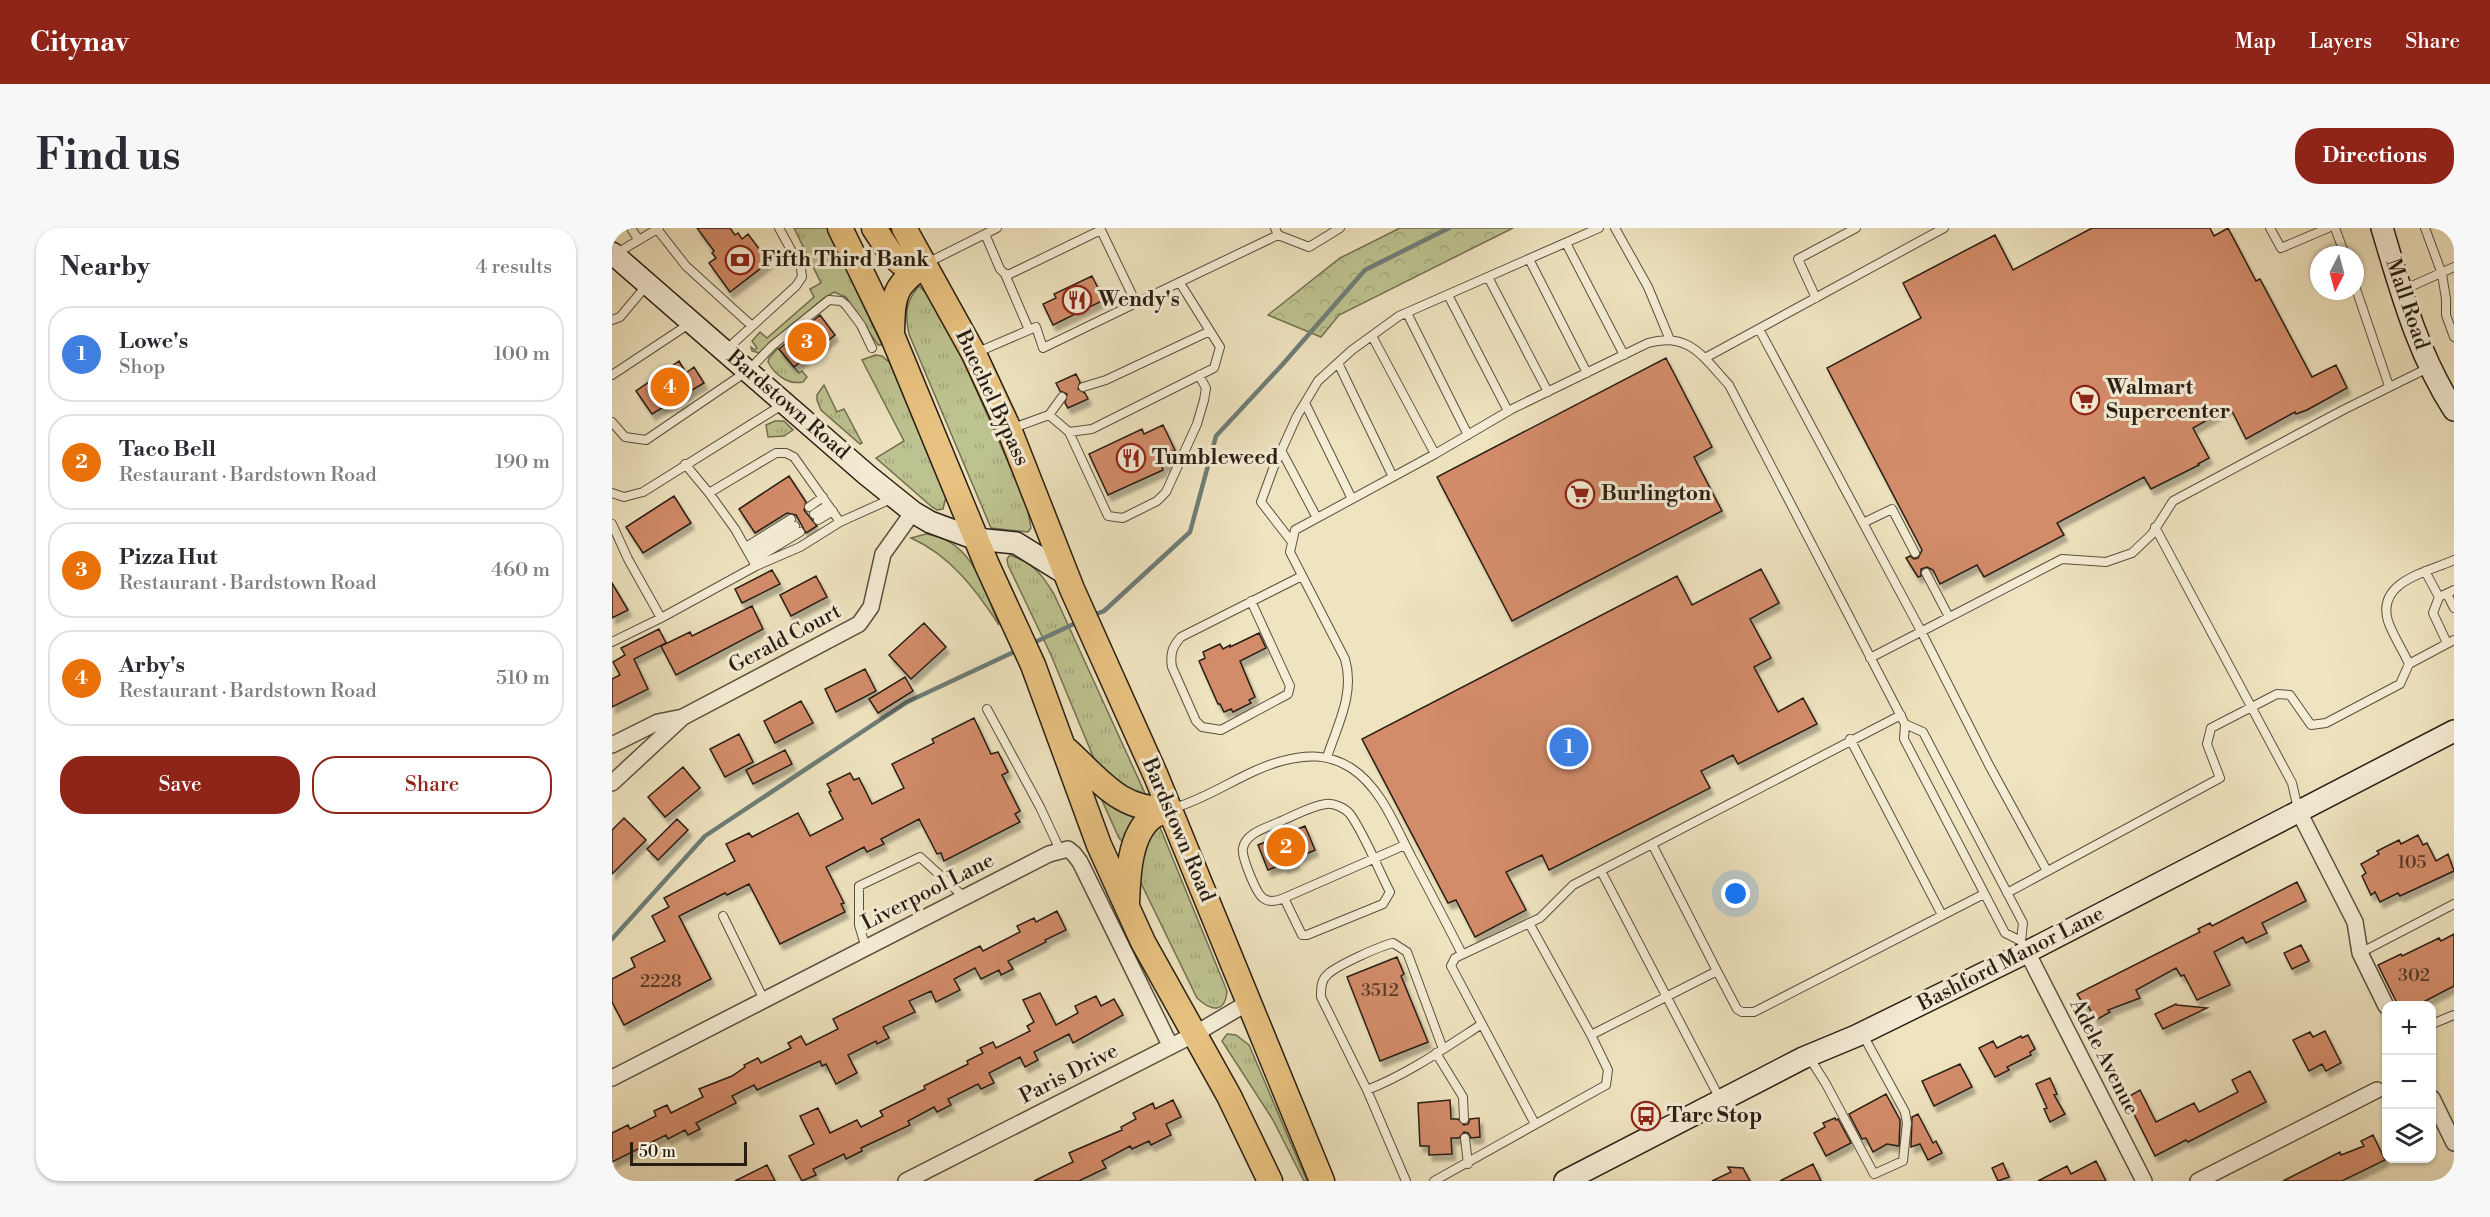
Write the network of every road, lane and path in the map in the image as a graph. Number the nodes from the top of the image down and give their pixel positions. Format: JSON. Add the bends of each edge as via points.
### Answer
{"nodes":[{"id":1,"x":631,"y":228,"type":"edge"},
{"id":2,"x":779,"y":228,"type":"edge"},
{"id":3,"x":840,"y":228,"type":"edge"},
{"id":4,"x":874,"y":228,"type":"edge"},
{"id":5,"x":904,"y":228,"type":"edge"},
{"id":6,"x":997,"y":228,"type":"edge"},
{"id":7,"x":1340,"y":228,"type":"edge"},
{"id":8,"x":1599,"y":228,"type":"edge"},
{"id":9,"x":1615,"y":228,"type":"edge"},
{"id":10,"x":1856,"y":228,"type":"edge"},
{"id":11,"x":1944,"y":228,"type":"edge"},
{"id":12,"x":2270,"y":228,"type":"edge"},
{"id":13,"x":2328,"y":228,"type":"edge"},
{"id":14,"x":2335,"y":228,"type":"edge"},
{"id":15,"x":2382,"y":228,"type":"edge"},
{"id":16,"x":2426,"y":228,"type":"edge"},
{"id":17,"x":658,"y":229,"type":"edge"},
{"id":18,"x":1100,"y":229,"type":"edge"},
{"id":19,"x":1277,"y":231,"type":"edge"},
{"id":20,"x":982,"y":233,"type":"edge"},
{"id":21,"x":638,"y":239,"type":"junction"},
{"id":22,"x":1566,"y":243,"type":"junction"},
{"id":23,"x":2341,"y":246,"type":"edge"},
{"id":24,"x":613,"y":254,"type":"edge"},
{"id":25,"x":1529,"y":259,"type":"junction"},
{"id":26,"x":925,"y":264,"type":"junction"},
{"id":27,"x":2454,"y":267,"type":"edge"},
{"id":28,"x":1005,"y":274,"type":"junction"},
{"id":29,"x":2442,"y":274,"type":"junction"},
{"id":30,"x":1488,"y":277,"type":"junction"},
{"id":31,"x":1180,"y":283,"type":"junction"},
{"id":32,"x":648,"y":284,"type":"junction"},
{"id":33,"x":2401,"y":291,"type":"junction"},
{"id":34,"x":1448,"y":295,"type":"junction"},
{"id":35,"x":1816,"y":298,"type":"junction"},
{"id":36,"x":2360,"y":300,"type":"edge"},
{"id":37,"x":1136,"y":303,"type":"junction"},
{"id":38,"x":1407,"y":313,"type":"junction"},
{"id":39,"x":612,"y":320,"type":"edge"},
{"id":40,"x":693,"y":322,"type":"junction"},
{"id":41,"x":752,"y":326,"type":"junction"},
{"id":42,"x":1759,"y":329,"type":"junction"},
{"id":43,"x":1029,"y":330,"type":"junction"},
{"id":44,"x":1210,"y":331,"type":"junction"},
{"id":45,"x":892,"y":334,"type":"junction"},
{"id":46,"x":1372,"y":336,"type":"junction"},
{"id":47,"x":2454,"y":338,"type":"edge"},
{"id":48,"x":1670,"y":340,"type":"junction"},
{"id":49,"x":872,"y":348,"type":"dead end"},
{"id":50,"x":726,"y":350,"type":"junction"},
{"id":51,"x":974,"y":354,"type":"junction"},
{"id":52,"x":1624,"y":355,"type":"junction"},
{"id":53,"x":1705,"y":358,"type":"junction"},
{"id":54,"x":1338,"y":363,"type":"junction"},
{"id":55,"x":2430,"y":367,"type":"junction"},
{"id":56,"x":749,"y":370,"type":"junction"},
{"id":57,"x":1587,"y":373,"type":"junction"},
{"id":58,"x":612,"y":375,"type":"edge"},
{"id":59,"x":1199,"y":375,"type":"junction"},
{"id":60,"x":2389,"y":386,"type":"junction"},
{"id":61,"x":1083,"y":387,"type":"dead end"},
{"id":62,"x":1548,"y":392,"type":"junction"},
{"id":63,"x":1062,"y":397,"type":"dead end"},
{"id":64,"x":786,"y":402,"type":"junction"},
{"id":65,"x":1305,"y":403,"type":"junction"},
{"id":66,"x":2454,"y":410,"type":"edge"},
{"id":67,"x":1508,"y":411,"type":"junction"},
{"id":68,"x":1049,"y":415,"type":"junction"},
{"id":69,"x":612,"y":422,"type":"edge"},
{"id":70,"x":1009,"y":429,"type":"junction"},
{"id":71,"x":1069,"y":432,"type":"junction"},
{"id":72,"x":1468,"y":435,"type":"junction"},
{"id":73,"x":1281,"y":450,"type":"junction"},
{"id":74,"x":1435,"y":454,"type":"junction"},
{"id":75,"x":685,"y":464,"type":"junction"},
{"id":76,"x":1393,"y":477,"type":"junction"},
{"id":77,"x":612,"y":493,"type":"edge"},
{"id":78,"x":709,"y":493,"type":"junction"},
{"id":79,"x":823,"y":497,"type":"junction"},
{"id":80,"x":896,"y":497,"type":"junction"},
{"id":81,"x":1352,"y":499,"type":"junction"},
{"id":82,"x":831,"y":508,"type":"junction"},
{"id":83,"x":913,"y":512,"type":"junction"},
{"id":84,"x":1317,"y":518,"type":"junction"},
{"id":85,"x":840,"y":522,"type":"junction"},
{"id":86,"x":1863,"y":523,"type":"junction"},
{"id":87,"x":612,"y":524,"type":"edge"},
{"id":88,"x":2155,"y":527,"type":"junction"},
{"id":89,"x":976,"y":538,"type":"junction"},
{"id":90,"x":1292,"y":542,"type":"junction"},
{"id":91,"x":1916,"y":553,"type":"dead end"},
{"id":92,"x":751,"y":557,"type":"junction"},
{"id":93,"x":2454,"y":560,"type":"edge"},
{"id":94,"x":2426,"y":571,"type":"junction"},
{"id":95,"x":1926,"y":573,"type":"dead end"},
{"id":96,"x":1302,"y":576,"type":"junction"},
{"id":97,"x":1069,"y":581,"type":"junction"},
{"id":98,"x":2447,"y":594,"type":"edge"},
{"id":99,"x":1251,"y":601,"type":"junction"},
{"id":100,"x":2454,"y":608,"type":"edge"},
{"id":101,"x":1949,"y":617,"type":"junction"},
{"id":102,"x":661,"y":618,"type":"junction"},
{"id":103,"x":1921,"y":631,"type":"junction"},
{"id":104,"x":2451,"y":641,"type":"edge"},
{"id":105,"x":612,"y":642,"type":"edge"},
{"id":106,"x":1870,"y":657,"type":"junction"},
{"id":107,"x":2409,"y":664,"type":"junction"},
{"id":108,"x":2253,"y":706,"type":"junction"},
{"id":109,"x":987,"y":709,"type":"dead end"},
{"id":110,"x":1900,"y":715,"type":"junction"},
{"id":111,"x":683,"y":717,"type":"junction"},
{"id":112,"x":1905,"y":724,"type":"junction"},
{"id":113,"x":2454,"y":731,"type":"edge"},
{"id":114,"x":1851,"y":739,"type":"junction"},
{"id":115,"x":612,"y":745,"type":"edge"},
{"id":116,"x":1063,"y":747,"type":"junction"},
{"id":117,"x":1328,"y":757,"type":"junction"},
{"id":118,"x":612,"y":783,"type":"edge"},
{"id":119,"x":1169,"y":809,"type":"junction"},
{"id":120,"x":2298,"y":810,"type":"junction"},
{"id":121,"x":1652,"y":844,"type":"junction"},
{"id":122,"x":1405,"y":845,"type":"junction"},
{"id":123,"x":1060,"y":850,"type":"junction"},
{"id":124,"x":1374,"y":859,"type":"junction"},
{"id":125,"x":1601,"y":871,"type":"junction"},
{"id":126,"x":2047,"y":871,"type":"junction"},
{"id":127,"x":2007,"y":893,"type":"junction"},
{"id":128,"x":1984,"y":894,"type":"junction"},
{"id":129,"x":964,"y":897,"type":"junction"},
{"id":130,"x":1284,"y":898,"type":"junction"},
{"id":131,"x":2454,"y":904,"type":"edge"},
{"id":132,"x":1126,"y":906,"type":"junction"},
{"id":133,"x":1942,"y":915,"type":"junction"},
{"id":134,"x":723,"y":916,"type":"dead end"},
{"id":135,"x":1529,"y":922,"type":"junction"},
{"id":136,"x":2024,"y":947,"type":"junction"},
{"id":137,"x":866,"y":948,"type":"junction"},
{"id":138,"x":2360,"y":953,"type":"junction"},
{"id":139,"x":1462,"y":954,"type":"junction"},
{"id":140,"x":1716,"y":971,"type":"junction"},
{"id":141,"x":1667,"y":996,"type":"junction"},
{"id":142,"x":764,"y":1000,"type":"junction"},
{"id":143,"x":2384,"y":1001,"type":"edge"},
{"id":144,"x":1250,"y":1002,"type":"junction"},
{"id":145,"x":2454,"y":1015,"type":"edge"},
{"id":146,"x":2436,"y":1022,"type":"edge"},
{"id":147,"x":1482,"y":1024,"type":"junction"},
{"id":148,"x":1862,"y":1033,"type":"junction"},
{"id":149,"x":1193,"y":1035,"type":"junction"},
{"id":150,"x":1591,"y":1035,"type":"junction"},
{"id":151,"x":1170,"y":1045,"type":"junction"},
{"id":152,"x":1440,"y":1051,"type":"junction"},
{"id":153,"x":1808,"y":1056,"type":"junction"},
{"id":154,"x":612,"y":1078,"type":"edge"},
{"id":155,"x":1367,"y":1090,"type":"junction"},
{"id":156,"x":2377,"y":1090,"type":"dead end"},
{"id":157,"x":1721,"y":1101,"type":"junction"},
{"id":158,"x":2436,"y":1104,"type":"edge"},
{"id":159,"x":1464,"y":1119,"type":"dead end"},
{"id":160,"x":2450,"y":1123,"type":"edge"},
{"id":161,"x":1534,"y":1124,"type":"junction"},
{"id":162,"x":1465,"y":1138,"type":"dead end"},
{"id":163,"x":2454,"y":1143,"type":"edge"},
{"id":164,"x":1468,"y":1164,"type":"junction"},
{"id":165,"x":906,"y":1181,"type":"edge"},
{"id":166,"x":1270,"y":1181,"type":"edge"},
{"id":167,"x":1322,"y":1181,"type":"edge"},
{"id":168,"x":1406,"y":1181,"type":"edge"},
{"id":169,"x":1434,"y":1181,"type":"edge"},
{"id":170,"x":1565,"y":1181,"type":"edge"},
{"id":171,"x":2144,"y":1181,"type":"edge"},
{"id":172,"x":2198,"y":1181,"type":"edge"}],
"edges":[{"from":1,"to":21,"type":"lane"},
{"from":2,"to":41,"type":"lane","via":[[802,277]]},
{"from":3,"to":45,"type":"main road"},
{"from":4,"to":26,"type":"main road","via":[[901,263]]},
{"from":5,"to":26,"type":"main road","name":"Buechel Bypass"},
{"from":6,"to":20,"type":"lane"},
{"from":7,"to":19,"type":"lane","via":[[1309,247]]},
{"from":8,"to":22,"type":"lane"},
{"from":9,"to":48,"type":"lane","via":[[1648,286]]},
{"from":10,"to":35,"type":"lane","via":[[1798,259]]},
{"from":11,"to":35,"type":"lane"},
{"from":12,"to":13,"type":"lane","via":[[2281,248]]},
{"from":14,"to":23,"type":"lane"},
{"from":15,"to":33,"type":"street","name":"Mall Road"},
{"from":16,"to":29,"type":"lane"},
{"from":17,"to":21,"type":"lane"},
{"from":17,"to":41,"type":"lane","via":[[686,266]]},
{"from":18,"to":28,"type":"lane"},
{"from":18,"to":37,"type":"lane"},
{"from":19,"to":31,"type":"lane"},
{"from":20,"to":26,"type":"lane"},
{"from":20,"to":28,"type":"lane"},
{"from":21,"to":24,"type":"lane"},
{"from":22,"to":25,"type":"lane"},
{"from":22,"to":52,"type":"lane"},
{"from":24,"to":32,"type":"street","name":"Bardstown Road"},
{"from":25,"to":30,"type":"lane"},
{"from":25,"to":57,"type":"lane"},
{"from":26,"to":45,"type":"main road","via":[[897,288]]},
{"from":26,"to":51,"type":"main road","name":"Buechel Bypass"},
{"from":27,"to":29,"type":"lane"},
{"from":28,"to":43,"type":"lane"},
{"from":29,"to":33,"type":"lane"},
{"from":29,"to":47,"type":"lane","via":[[2446,315]]},
{"from":30,"to":34,"type":"lane"},
{"from":30,"to":62,"type":"lane"},
{"from":31,"to":37,"type":"lane"},
{"from":31,"to":44,"type":"lane"},
{"from":32,"to":39,"type":"lane","via":[[620,317]]},
{"from":32,"to":40,"type":"street","name":"Bardstown Road"},
{"from":33,"to":55,"type":"street","name":"Mall Road"},
{"from":34,"to":38,"type":"lane"},
{"from":34,"to":67,"type":"lane"},
{"from":35,"to":42,"type":"lane"},
{"from":36,"to":60,"type":"lane"},
{"from":37,"to":43,"type":"lane","via":[[1043,348],[1036,327]]},
{"from":38,"to":46,"type":"lane"},
{"from":38,"to":72,"type":"lane"},
{"from":40,"to":50,"type":"street","name":"Bardstown Road"},
{"from":40,"to":58,"type":"lane"},
{"from":41,"to":50,"type":"lane"},
{"from":42,"to":53,"type":"lane"},
{"from":42,"to":86,"type":"lane"},
{"from":43,"to":51,"type":"lane"},
{"from":44,"to":59,"type":"lane","via":[[1220,347],[1214,368]]},
{"from":44,"to":61,"type":"lane"},
{"from":45,"to":89,"type":"main road"},
{"from":46,"to":54,"type":"lane"},
{"from":46,"to":74,"type":"lane"},
{"from":48,"to":52,"type":"lane","via":[[1648,343]]},
{"from":48,"to":53,"type":"lane","via":[[1695,347]]},
{"from":49,"to":56,"type":"lane","via":[[846,305],[829,300]]},
{"from":50,"to":56,"type":"street","name":"Bardstown Road"},
{"from":51,"to":70,"type":"main road","name":"Buechel Bypass"},
{"from":52,"to":57,"type":"lane"},
{"from":53,"to":106,"type":"lane","via":[[1729,385]]},
{"from":54,"to":65,"type":"lane","via":[[1318,381]]},
{"from":54,"to":76,"type":"lane"},
{"from":55,"to":60,"type":"lane"},
{"from":55,"to":66,"type":"street","name":"Mall Road"},
{"from":56,"to":64,"type":"street","name":"Bardstown Road"},
{"from":56,"to":69,"type":"lane","via":[[646,440],[625,436]]},
{"from":57,"to":62,"type":"lane"},
{"from":59,"to":71,"type":"lane","via":[[1092,429]]},
{"from":59,"to":71,"type":"lane","via":[[1206,388],[1204,400],[1166,492],[1157,501],[1123,518],[1108,516]]},
{"from":60,"to":88,"type":"lane","via":[[2173,501]]},
{"from":62,"to":67,"type":"lane"},
{"from":63,"to":68,"type":"lane"},
{"from":64,"to":75,"type":"lane"},
{"from":64,"to":80,"type":"street","name":"Bardstown Road"},
{"from":65,"to":73,"type":"lane"},
{"from":65,"to":81,"type":"lane"},
{"from":67,"to":72,"type":"lane"},
{"from":68,"to":70,"type":"lane"},
{"from":68,"to":71,"type":"lane"},
{"from":70,"to":97,"type":"main road","name":"Buechel Bypass"},
{"from":72,"to":74,"type":"lane"},
{"from":73,"to":84,"type":"lane"},
{"from":73,"to":90,"type":"lane","via":[[1261,502]]},
{"from":74,"to":76,"type":"lane"},
{"from":75,"to":77,"type":"lane","via":[[634,496]]},
{"from":75,"to":78,"type":"lane"},
{"from":76,"to":81,"type":"lane"},
{"from":78,"to":79,"type":"lane","via":[[776,453],[786,453],[794,457]]},
{"from":78,"to":92,"type":"lane"},
{"from":79,"to":82,"type":"lane"},
{"from":79,"to":82,"type":"lane","via":[[813,514]]},
{"from":80,"to":83,"type":"street","name":"Bardstown Road"},
{"from":80,"to":85,"type":"lane"},
{"from":81,"to":84,"type":"lane"},
{"from":82,"to":85,"type":"lane"},
{"from":83,"to":89,"type":"street","name":"Bardstown Road"},
{"from":83,"to":111,"type":"street","name":"Gerald Court","via":[[883,554],[871,607],[859,624]]},
{"from":84,"to":90,"type":"lane","via":[[1295,530]]},
{"from":85,"to":92,"type":"lane","via":[[800,547]]},
{"from":86,"to":91,"type":"lane","via":[[1892,510]]},
{"from":86,"to":103,"type":"lane"},
{"from":87,"to":102,"type":"lane"},
{"from":88,"to":101,"type":"lane","via":[[2145,543],[2126,556],[2106,562],[2062,559]]},
{"from":88,"to":108,"type":"lane"},
{"from":89,"to":97,"type":"street","name":"Bardstown Road","via":[[1016,543]]},
{"from":89,"to":116,"type":"main road","via":[[1033,665]]},
{"from":90,"to":96,"type":"lane","via":[[1290,552]]},
{"from":92,"to":92,"type":"lane","via":[[795,526]]},
{"from":92,"to":102,"type":"lane"},
{"from":93,"to":94,"type":"lane"},
{"from":94,"to":98,"type":"lane"},
{"from":94,"to":107,"type":"lane","via":[[2404,580],[2392,593],[2387,609],[2390,626]]},
{"from":95,"to":101,"type":"lane"},
{"from":96,"to":99,"type":"lane"},
{"from":96,"to":117,"type":"lane","via":[[1349,673],[1346,700]]},
{"from":97,"to":119,"type":"main road","name":"Bardstown Road"},
{"from":98,"to":100,"type":"lane"},
{"from":98,"to":104,"type":"lane","via":[[2433,613]]},
{"from":99,"to":99,"type":"lane","via":[[1181,637],[1171,651],[1172,667],[1196,721],[1203,728],[1227,728],[1288,694],[1288,679]]},
{"from":101,"to":103,"type":"lane"},
{"from":102,"to":105,"type":"lane"},
{"from":103,"to":106,"type":"lane"},
{"from":103,"to":126,"type":"lane"},
{"from":104,"to":107,"type":"lane"},
{"from":106,"to":110,"type":"lane"},
{"from":107,"to":108,"type":"lane","via":[[2400,684],[2326,723],[2311,725],[2290,695],[2277,694]]},
{"from":108,"to":120,"type":"lane","via":[[2292,783]]},
{"from":108,"to":126,"type":"lane","via":[[2211,728],[2206,744],[2220,778]]},
{"from":109,"to":123,"type":"lane"},
{"from":110,"to":112,"type":"lane"},
{"from":110,"to":114,"type":"lane"},
{"from":111,"to":115,"type":"street","name":"Gerald Court","via":[[658,722]]},
{"from":111,"to":118,"type":"street","name":"Gerald Court"},
{"from":112,"to":127,"type":"lane","via":[[1923,732]]},
{"from":112,"to":128,"type":"lane","via":[[1904,740]]},
{"from":113,"to":120,"type":"street","name":"Bashford Manor Lane"},
{"from":114,"to":121,"type":"lane"},
{"from":114,"to":133,"type":"lane"},
{"from":116,"to":119,"type":"main road","via":[[1125,802],[1149,810]]},
{"from":116,"to":132,"type":"main road"},
{"from":117,"to":119,"type":"lane","via":[[1314,755],[1281,761]]},
{"from":117,"to":122,"type":"lane","via":[[1350,767],[1369,785]]},
{"from":119,"to":132,"type":"main road","via":[[1152,817],[1142,829],[1130,860]]},
{"from":119,"to":144,"type":"main road","name":"Bardstown Road"},
{"from":120,"to":136,"type":"street","name":"Bashford Manor Lane"},
{"from":120,"to":138,"type":"street","via":[[2355,922]]},
{"from":121,"to":125,"type":"lane"},
{"from":121,"to":140,"type":"lane"},
{"from":122,"to":124,"type":"lane"},
{"from":122,"to":139,"type":"lane"},
{"from":123,"to":129,"type":"street","name":"Liverpool Lane"},
{"from":123,"to":151,"type":"street","via":[[1068,849],[1080,862]]},
{"from":124,"to":130,"type":"lane"},
{"from":124,"to":130,"type":"lane","via":[[1390,892],[1383,904],[1302,935]]},
{"from":124,"to":130,"type":"lane","via":[[1350,813],[1327,804],[1313,807],[1257,832],[1242,849],[1260,896],[1268,901]]},
{"from":125,"to":135,"type":"lane","via":[[1573,885],[1540,918]]},
{"from":125,"to":141,"type":"lane"},
{"from":126,"to":127,"type":"lane"},
{"from":127,"to":136,"type":"lane","via":[[2023,923]]},
{"from":128,"to":133,"type":"lane"},
{"from":128,"to":136,"type":"lane","via":[[2005,933]]},
{"from":129,"to":137,"type":"street","name":"Liverpool Lane"},
{"from":129,"to":137,"type":"lane","via":[[920,857],[859,886],[858,925]]},
{"from":131,"to":138,"type":"lane"},
{"from":132,"to":149,"type":"main road"},
{"from":133,"to":140,"type":"lane","via":[[1754,1012],[1737,1009]]},
{"from":134,"to":142,"type":"lane"},
{"from":135,"to":139,"type":"lane"},
{"from":135,"to":150,"type":"lane"},
{"from":136,"to":148,"type":"street","name":"Bashford Manor Lane"},
{"from":136,"to":171,"type":"street","name":"Adele Avenue"},
{"from":137,"to":142,"type":"street","name":"Liverpool Lane"},
{"from":138,"to":143,"type":"street"},
{"from":139,"to":147,"type":"lane","via":[[1451,966]]},
{"from":140,"to":141,"type":"lane"},
{"from":141,"to":150,"type":"lane"},
{"from":141,"to":157,"type":"lane"},
{"from":142,"to":154,"type":"street","name":"Liverpool Lane"},
{"from":144,"to":149,"type":"street","name":"Paris Drive"},
{"from":144,"to":167,"type":"main road","name":"Bardstown Road"},
{"from":145,"to":146,"type":"lane"},
{"from":147,"to":152,"type":"lane"},
{"from":147,"to":161,"type":"lane"},
{"from":148,"to":153,"type":"street","name":"Bashford Manor Lane"},
{"from":148,"to":153,"type":"lane","via":[[1905,1112],[1907,1123],[1903,1161],[1874,1174]]},
{"from":149,"to":151,"type":"street","name":"Paris Drive"},
{"from":149,"to":166,"type":"main road"},
{"from":150,"to":161,"type":"lane","via":[[1608,1070],[1606,1085]]},
{"from":151,"to":165,"type":"street","name":"Paris Drive"},
{"from":152,"to":155,"type":"lane","via":[[1389,1082]]},
{"from":152,"to":155,"type":"lane","via":[[1407,952],[1393,944],[1383,946],[1328,974],[1321,984],[1321,997]]},
{"from":152,"to":159,"type":"lane","via":[[1463,1097]]},
{"from":153,"to":157,"type":"street","name":"Bashford Manor Lane"},
{"from":155,"to":168,"type":"lane"},
{"from":156,"to":172,"type":"street"},
{"from":157,"to":170,"type":"street","name":"Bashford Manor Lane"},
{"from":158,"to":160,"type":"street"},
{"from":160,"to":163,"type":"street"},
{"from":161,"to":164,"type":"lane"},
{"from":162,"to":164,"type":"lane"},
{"from":164,"to":169,"type":"lane"}]}
